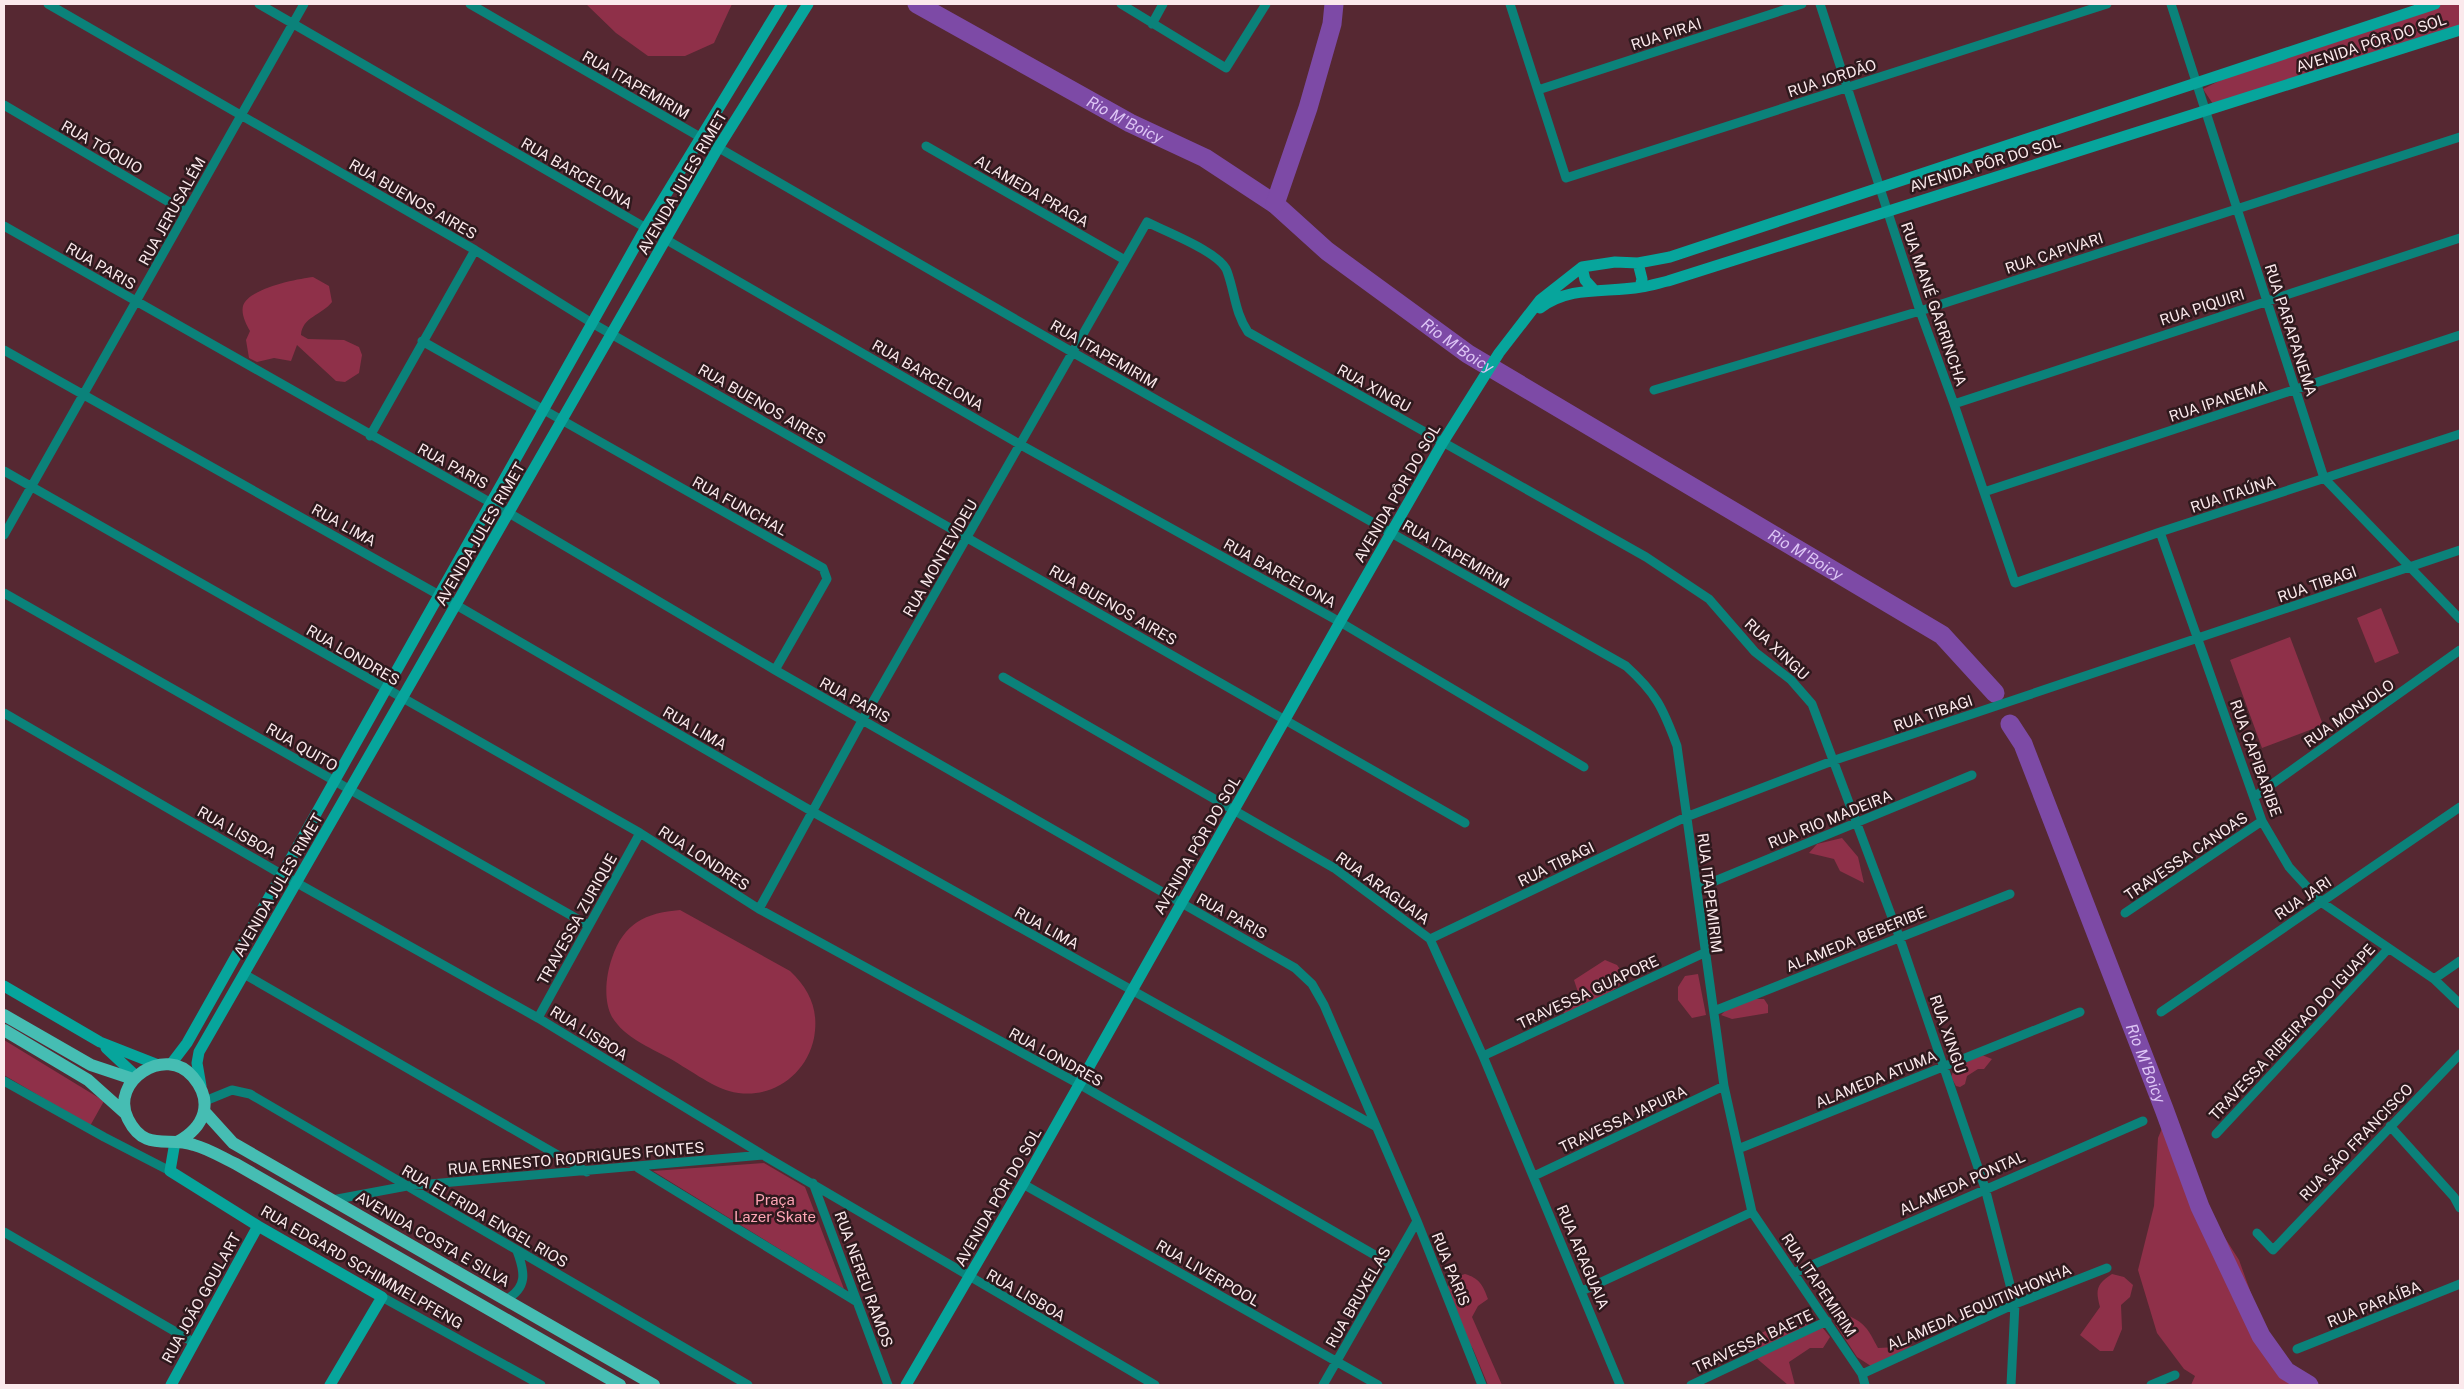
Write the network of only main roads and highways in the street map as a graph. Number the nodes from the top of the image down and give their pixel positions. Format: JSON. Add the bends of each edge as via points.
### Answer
{"nodes":[{"id":1,"x":4,"y":1015,"type":"edge"},
{"id":2,"x":4,"y":1030,"type":"edge"},
{"id":3,"x":134,"y":1078,"type":"junction"},
{"id":4,"x":204,"y":1106,"type":"junction"},
{"id":5,"x":126,"y":1114,"type":"junction"},
{"id":6,"x":176,"y":1142,"type":"junction"},
{"id":7,"x":620,"y":1385,"type":"edge"},
{"id":8,"x":654,"y":1385,"type":"edge"}],
"edges":[{"from":1,"to":3,"type":"main road","via":[[91,1065]]},
{"from":2,"to":5,"type":"main road","via":[[88,1080]]},
{"from":3,"to":4,"type":"main road","name":"AVENIDA COSTA E SILVA","via":[[156,1064],[171,1064],[188,1071],[201,1086]]},
{"from":3,"to":5,"type":"main road","via":[[126,1096]]},
{"from":4,"to":6,"type":"main road","via":[[199,1124],[190,1135]]},
{"from":4,"to":8,"type":"main road","name":"AVENIDA COSTA E SILVA","via":[[233,1143]]},
{"from":5,"to":6,"type":"main road","via":[[136,1132],[148,1140]]},
{"from":6,"to":7,"type":"main road","via":[[194,1145],[236,1164]]}]}
